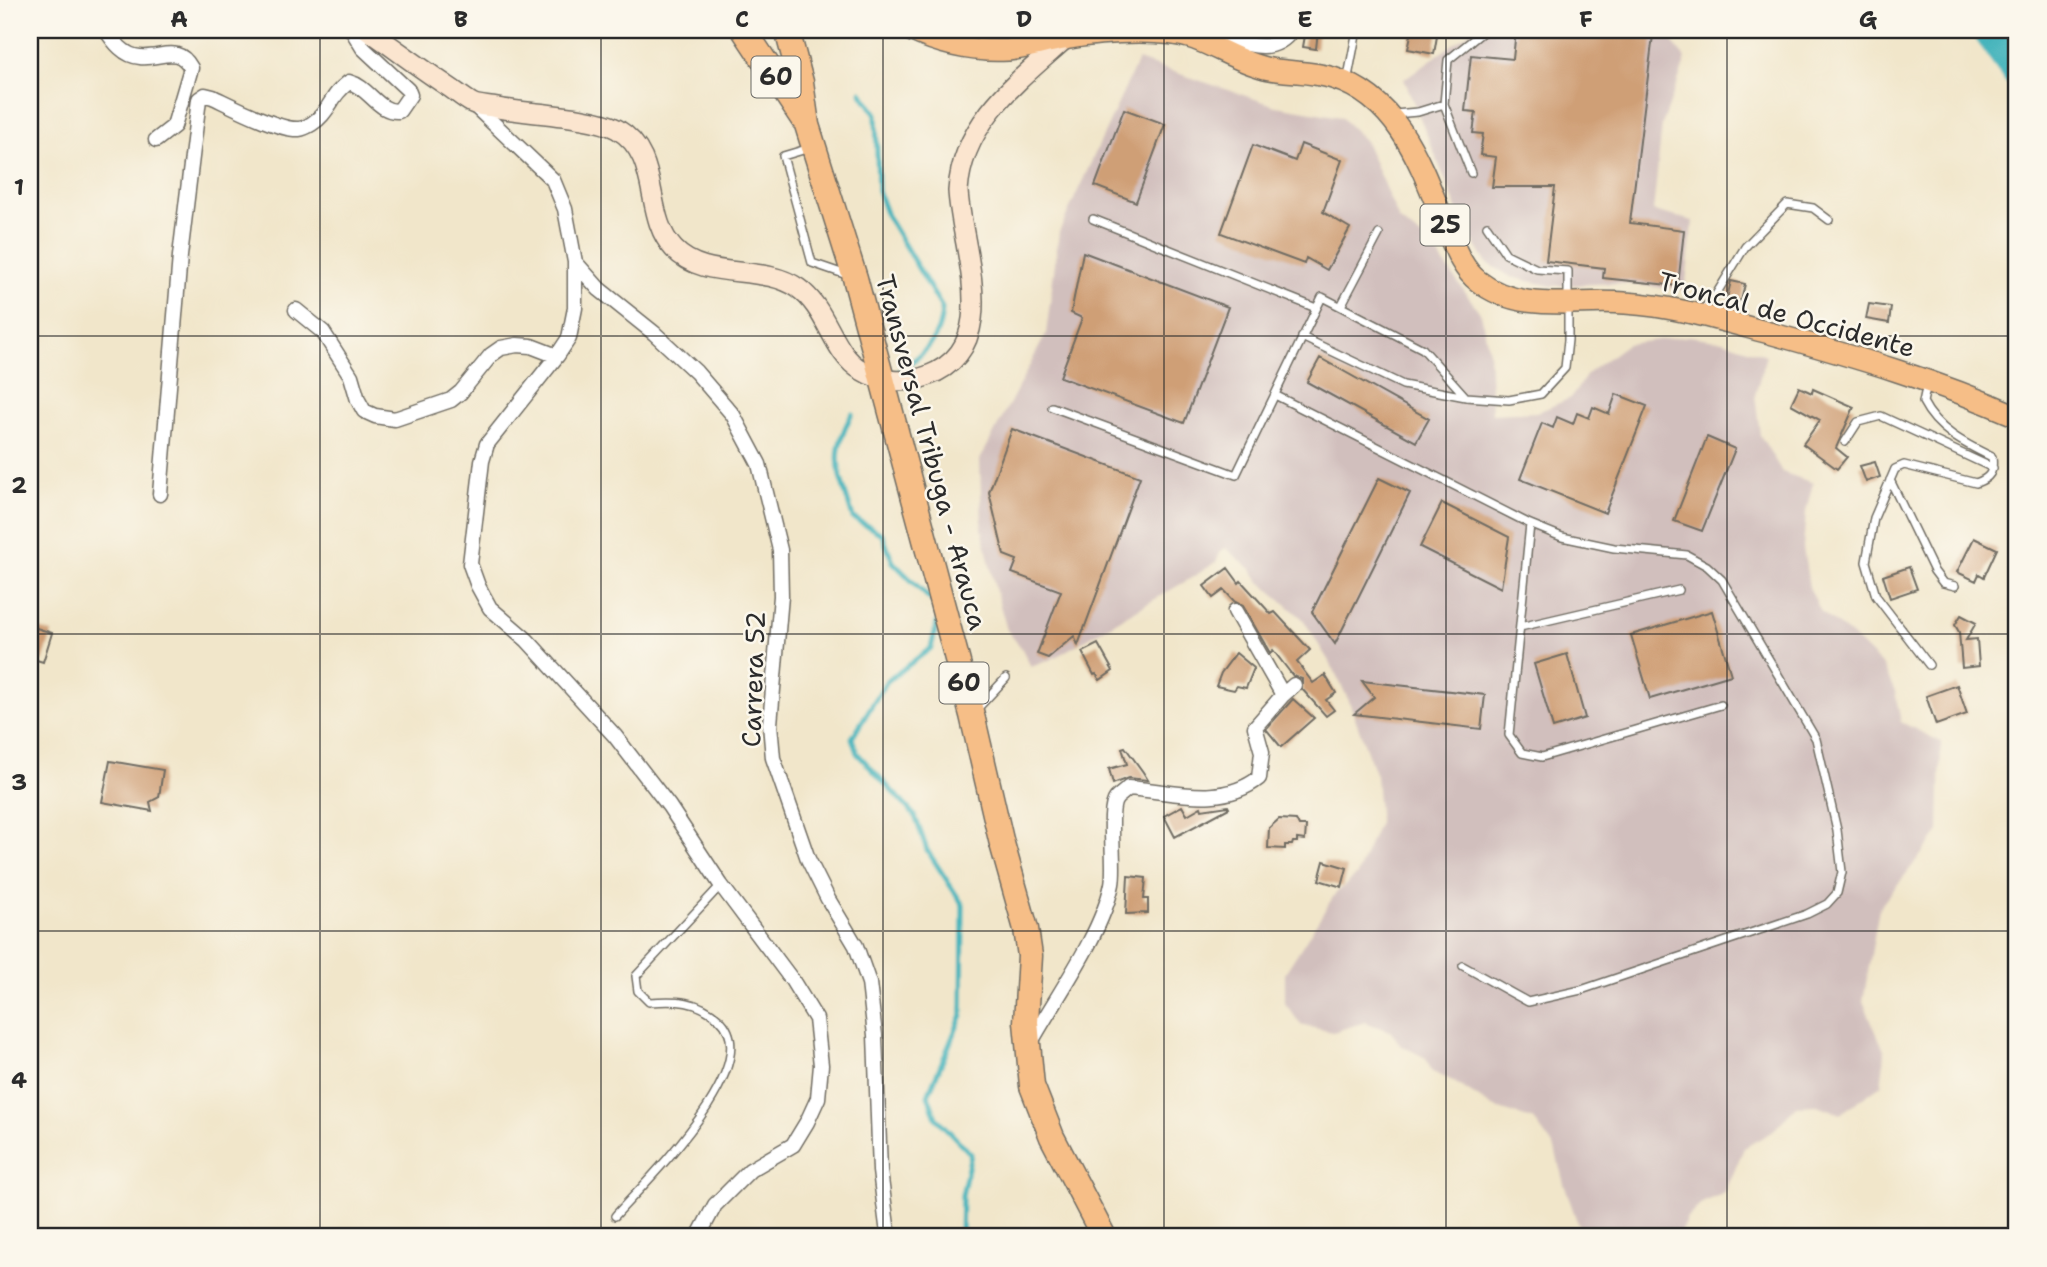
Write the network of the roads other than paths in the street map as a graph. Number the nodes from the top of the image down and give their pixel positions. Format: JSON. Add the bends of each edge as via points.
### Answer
{"nodes":[{"id":1,"x":106,"y":30,"type":"edge"},
{"id":2,"x":352,"y":30,"type":"edge"},
{"id":3,"x":368,"y":30,"type":"edge"},
{"id":4,"x":744,"y":30,"type":"edge"},
{"id":5,"x":787,"y":30,"type":"edge"},
{"id":6,"x":910,"y":30,"type":"edge"},
{"id":7,"x":1292,"y":30,"type":"edge"},
{"id":8,"x":1357,"y":30,"type":"edge"},
{"id":9,"x":1485,"y":30,"type":"edge"},
{"id":10,"x":1221,"y":33,"type":"edge"},
{"id":11,"x":1174,"y":34,"type":"junction"},
{"id":12,"x":1065,"y":38,"type":"junction"},
{"id":13,"x":1347,"y":83,"type":"junction"},
{"id":14,"x":472,"y":103,"type":"junction"},
{"id":15,"x":1444,"y":104,"type":"junction"},
{"id":16,"x":1390,"y":115,"type":"junction"},
{"id":17,"x":811,"y":136,"type":"junction"},
{"id":18,"x":156,"y":140,"type":"dead end"},
{"id":19,"x":1471,"y":173,"type":"dead end"},
{"id":20,"x":1093,"y":219,"type":"dead end"},
{"id":21,"x":1829,"y":220,"type":"dead end"},
{"id":22,"x":1486,"y":226,"type":"dead end"},
{"id":23,"x":1379,"y":234,"type":"dead end"},
{"id":24,"x":575,"y":262,"type":"junction"},
{"id":25,"x":855,"y":278,"type":"junction"},
{"id":26,"x":1569,"y":302,"type":"junction"},
{"id":27,"x":1341,"y":306,"type":"junction"},
{"id":28,"x":1316,"y":308,"type":"junction"},
{"id":29,"x":296,"y":310,"type":"dead end"},
{"id":30,"x":1698,"y":314,"type":"junction"},
{"id":31,"x":1302,"y":337,"type":"junction"},
{"id":32,"x":557,"y":356,"type":"junction"},
{"id":33,"x":880,"y":379,"type":"junction"},
{"id":34,"x":1928,"y":380,"type":"junction"},
{"id":35,"x":1275,"y":395,"type":"junction"},
{"id":36,"x":1466,"y":397,"type":"junction"},
{"id":37,"x":1052,"y":407,"type":"dead end"},
{"id":38,"x":2017,"y":416,"type":"edge"},
{"id":39,"x":1845,"y":442,"type":"dead end"},
{"id":40,"x":1993,"y":468,"type":"junction"},
{"id":41,"x":1890,"y":480,"type":"junction"},
{"id":42,"x":160,"y":494,"type":"dead end"},
{"id":43,"x":1530,"y":524,"type":"junction"},
{"id":44,"x":1955,"y":586,"type":"dead end"},
{"id":45,"x":1679,"y":590,"type":"dead end"},
{"id":46,"x":1235,"y":611,"type":"dead end"},
{"id":47,"x":1520,"y":627,"type":"junction"},
{"id":48,"x":1929,"y":665,"type":"dead end"},
{"id":49,"x":1006,"y":678,"type":"dead end"},
{"id":50,"x":1294,"y":685,"type":"dead end"},
{"id":51,"x":1283,"y":695,"type":"junction"},
{"id":52,"x":1721,"y":705,"type":"dead end"},
{"id":53,"x":972,"y":715,"type":"junction"},
{"id":54,"x":721,"y":885,"type":"junction"},
{"id":55,"x":1463,"y":966,"type":"dead end"},
{"id":56,"x":1028,"y":1047,"type":"junction"},
{"id":57,"x":615,"y":1216,"type":"dead end"},
{"id":58,"x":698,"y":1237,"type":"edge"},
{"id":59,"x":891,"y":1237,"type":"edge"},
{"id":60,"x":1104,"y":1237,"type":"edge"}],
"edges":[{"from":1,"to":18,"type":"street","via":[[119,48],[130,54],[177,55],[191,68],[174,126]]},
{"from":2,"to":42,"type":"street","via":[[363,48],[408,90],[410,95],[399,111],[390,112],[349,82],[331,98],[322,115],[297,130],[213,97],[199,99]]},
{"from":3,"to":14,"type":"main road"},
{"from":4,"to":17,"type":"highway","name":"Transversal Tribuga - Arauca","number":"60"},
{"from":5,"to":17,"type":"highway","name":"Transversal Tribuga - Arauca","number":"60"},
{"from":6,"to":12,"type":"main road","name":"Troncal de Occidente","number":"25","via":[[952,45],[985,49],[1010,50]]},
{"from":7,"to":10,"type":"street","via":[[1284,41],[1270,47]]},
{"from":8,"to":13,"type":"lane"},
{"from":9,"to":15,"type":"lane","via":[[1448,60]]},
{"from":10,"to":11,"type":"street"},
{"from":11,"to":12,"type":"main road","name":"Troncal de Occidente","number":"25","via":[[1115,32]]},
{"from":11,"to":13,"type":"main road","name":"Troncal de Occidente","number":"25","via":[[1264,68],[1319,74]]},
{"from":12,"to":33,"type":"main road","via":[[1012,86],[986,117],[965,154],[959,172],[959,210],[974,311],[961,349],[933,374],[904,381]]},
{"from":13,"to":16,"type":"main road","name":"Troncal de Occidente","number":"25"},
{"from":14,"to":24,"type":"street","via":[[553,180],[565,209]]},
{"from":14,"to":33,"type":"main road","via":[[601,123],[617,130],[645,161],[659,228],[675,250],[703,265],[790,282],[816,305],[848,359]]},
{"from":15,"to":16,"type":"lane"},
{"from":15,"to":19,"type":"lane"},
{"from":16,"to":26,"type":"main road","name":"Troncal de Occidente","number":"25","via":[[1413,150],[1452,242],[1476,280],[1511,298]]},
{"from":17,"to":25,"type":"highway","name":"Transversal Tribuga - Arauca","number":"60"},
{"from":17,"to":25,"type":"lane","via":[[783,156],[811,263]]},
{"from":20,"to":28,"type":"lane"},
{"from":21,"to":30,"type":"lane","via":[[1813,208],[1787,204],[1745,247],[1715,296]]},
{"from":22,"to":26,"type":"lane","via":[[1506,254],[1537,269],[1568,271]]},
{"from":23,"to":27,"type":"lane"},
{"from":24,"to":32,"type":"street","via":[[573,323]]},
{"from":24,"to":59,"type":"street","name":"Carrera 52","via":[[599,289],[696,372],[733,415],[759,464],[780,550],[781,596],[770,724],[773,758],[808,859],[856,946],[869,983],[876,1035],[880,1171]]},
{"from":25,"to":33,"type":"highway","name":"Transversal Tribuga - Arauca","number":"60"},
{"from":26,"to":30,"type":"main road","name":"Troncal de Occidente","number":"25","via":[[1628,303]]},
{"from":26,"to":36,"type":"lane","via":[[1565,368],[1542,394],[1509,400]]},
{"from":27,"to":28,"type":"lane","via":[[1322,297]]},
{"from":27,"to":36,"type":"lane","via":[[1423,349]]},
{"from":28,"to":31,"type":"lane"},
{"from":29,"to":32,"type":"street","via":[[323,332],[351,376],[364,411],[375,416],[395,419],[451,400],[501,348],[531,346]]},
{"from":30,"to":34,"type":"main road","name":"Troncal de Occidente","number":"25"},
{"from":31,"to":35,"type":"lane"},
{"from":31,"to":36,"type":"lane","via":[[1403,385]]},
{"from":32,"to":54,"type":"street","via":[[487,444],[470,564],[490,608],[527,640],[615,736]]},
{"from":33,"to":53,"type":"highway","name":"Transversal Tribuga - Arauca","number":"60"},
{"from":34,"to":38,"type":"main road","name":"Troncal de Occidente","number":"25"},
{"from":34,"to":40,"type":"lane","via":[[1923,402],[1931,417],[1963,443],[1992,457]]},
{"from":35,"to":37,"type":"lane","via":[[1236,475]]},
{"from":35,"to":43,"type":"lane"},
{"from":39,"to":40,"type":"lane","via":[[1858,422],[1881,416]]},
{"from":40,"to":41,"type":"lane","via":[[1987,479],[1976,483],[1904,465],[1895,469]]},
{"from":41,"to":44,"type":"lane","via":[[1934,571],[1943,583]]},
{"from":41,"to":48,"type":"lane","via":[[1874,518],[1866,562],[1876,596]]},
{"from":43,"to":47,"type":"lane"},
{"from":43,"to":55,"type":"lane","via":[[1562,537],[1614,548],[1687,555],[1722,580],[1816,739],[1842,872],[1837,892],[1807,915],[1581,990],[1528,1002]]},
{"from":45,"to":47,"type":"lane"},
{"from":46,"to":51,"type":"street"},
{"from":47,"to":52,"type":"lane","via":[[1509,735],[1522,753],[1542,757]]},
{"from":49,"to":53,"type":"lane"},
{"from":50,"to":51,"type":"street"},
{"from":51,"to":56,"type":"street","via":[[1255,727],[1262,768],[1259,778],[1247,788],[1214,796],[1128,788],[1115,800],[1112,884],[1100,923]]},
{"from":53,"to":56,"type":"highway","name":"Transversal Tribuga - Arauca","number":"60","via":[[1026,929],[1030,956]]},
{"from":54,"to":57,"type":"lane","via":[[636,976],[638,991],[649,1002],[673,1000],[705,1007],[723,1023],[732,1042],[724,1081],[699,1120]]},
{"from":54,"to":58,"type":"street","via":[[816,1019],[821,1065],[818,1098],[793,1144],[750,1170],[715,1205]]},
{"from":56,"to":60,"type":"highway","name":"Transversal Tribuga - Arauca","number":"60","via":[[1031,1086]]}]}
